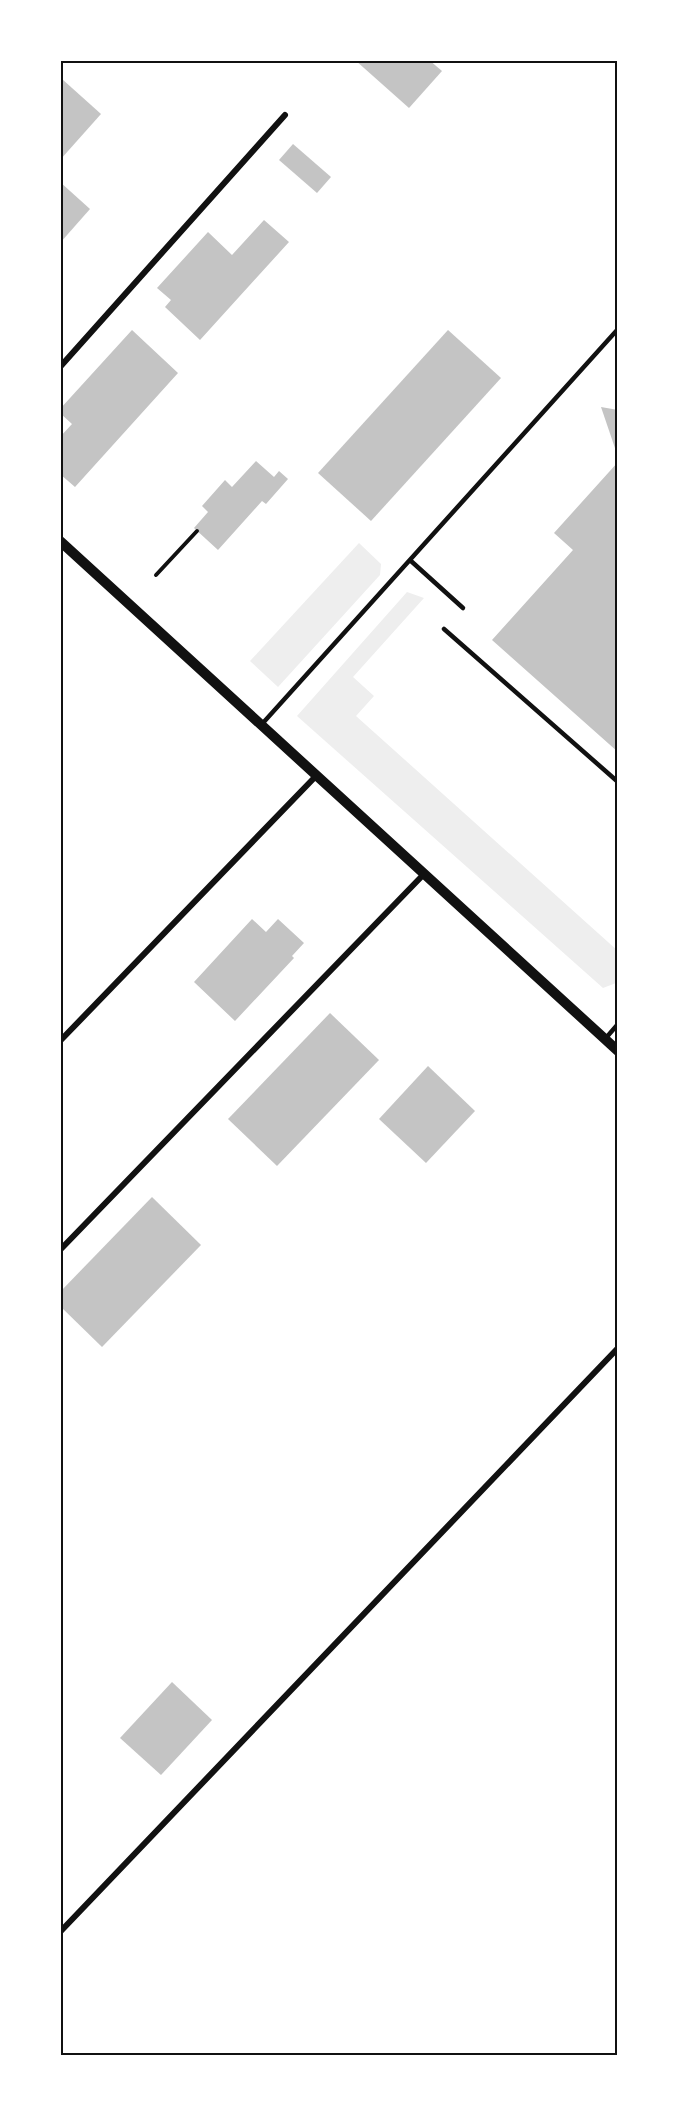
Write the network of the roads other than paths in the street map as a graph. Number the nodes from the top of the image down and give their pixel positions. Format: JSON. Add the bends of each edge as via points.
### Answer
{"nodes":[{"id":1,"x":285,"y":115,"type":"dead end"},
{"id":2,"x":618,"y":329,"type":"edge"},
{"id":3,"x":60,"y":367,"type":"edge"},
{"id":4,"x":60,"y":541,"type":"edge"},
{"id":5,"x":411,"y":561,"type":"junction"},
{"id":6,"x":463,"y":608,"type":"dead end"},
{"id":7,"x":444,"y":629,"type":"dead end"},
{"id":8,"x":262,"y":724,"type":"junction"},
{"id":9,"x":316,"y":776,"type":"junction"},
{"id":10,"x":618,"y":782,"type":"edge"},
{"id":11,"x":424,"y":874,"type":"junction"},
{"id":12,"x":618,"y":1024,"type":"edge"},
{"id":13,"x":604,"y":1039,"type":"junction"},
{"id":14,"x":60,"y":1041,"type":"edge"},
{"id":15,"x":618,"y":1051,"type":"edge"},
{"id":16,"x":60,"y":1250,"type":"edge"},
{"id":17,"x":618,"y":1348,"type":"edge"},
{"id":18,"x":60,"y":1932,"type":"edge"}],
"edges":[{"from":1,"to":3,"type":"street"},
{"from":2,"to":5,"type":"lane"},
{"from":4,"to":8,"type":"street"},
{"from":5,"to":6,"type":"lane"},
{"from":5,"to":8,"type":"lane"},
{"from":7,"to":10,"type":"lane"},
{"from":8,"to":9,"type":"street"},
{"from":9,"to":11,"type":"street"},
{"from":9,"to":14,"type":"street"},
{"from":11,"to":13,"type":"street"},
{"from":11,"to":16,"type":"street"},
{"from":12,"to":13,"type":"lane"},
{"from":13,"to":15,"type":"street"},
{"from":17,"to":18,"type":"street"}]}
